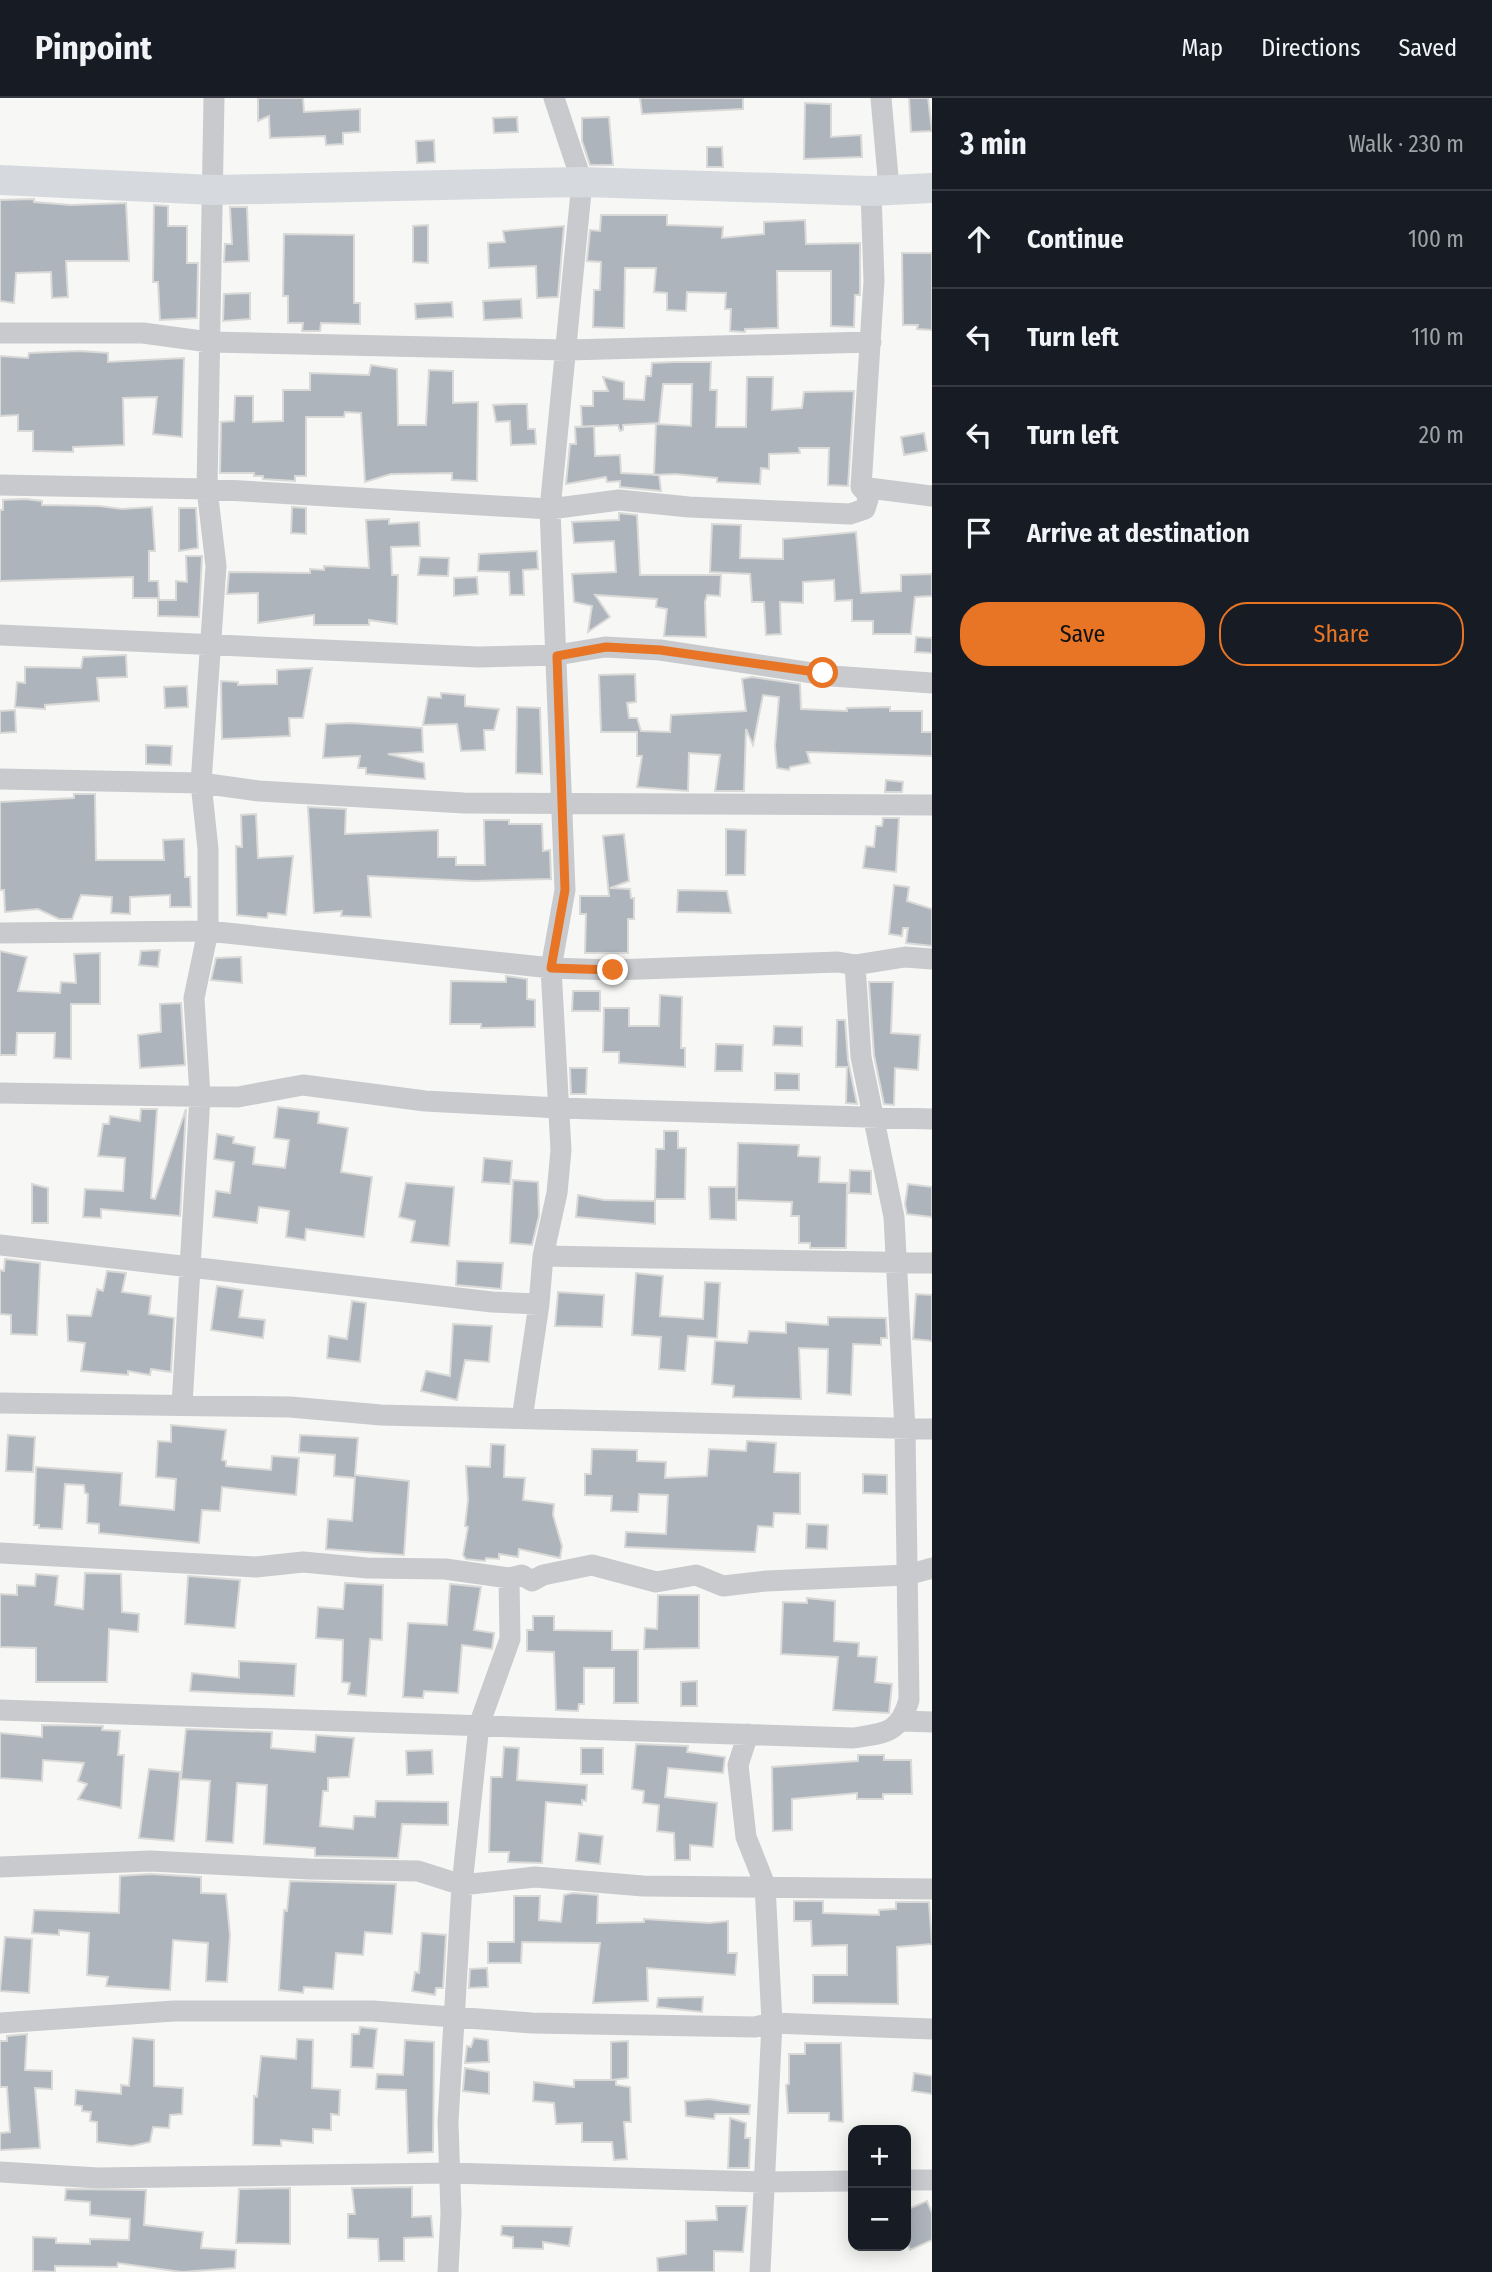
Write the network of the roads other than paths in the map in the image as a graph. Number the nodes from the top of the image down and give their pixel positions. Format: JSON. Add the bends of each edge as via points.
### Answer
{"nodes":[{"id":1,"x":214,"y":98,"type":"edge"},
{"id":2,"x":554,"y":98,"type":"edge"},
{"id":3,"x":881,"y":98,"type":"edge"},
{"id":4,"x":0,"y":180,"type":"edge"},
{"id":5,"x":582,"y":182,"type":"junction"},
{"id":6,"x":932,"y":188,"type":"edge"},
{"id":7,"x":880,"y":189,"type":"junction"},
{"id":8,"x":214,"y":190,"type":"junction"},
{"id":9,"x":0,"y":333,"type":"edge"},
{"id":10,"x":209,"y":342,"type":"junction"},
{"id":11,"x":872,"y":342,"type":"junction"},
{"id":12,"x":568,"y":350,"type":"junction"},
{"id":13,"x":0,"y":485,"type":"edge"},
{"id":14,"x":861,"y":487,"type":"junction"},
{"id":15,"x":207,"y":489,"type":"junction"},
{"id":16,"x":932,"y":496,"type":"edge"},
{"id":17,"x":550,"y":509,"type":"junction"},
{"id":18,"x":0,"y":635,"type":"edge"},
{"id":19,"x":210,"y":643,"type":"junction"},
{"id":20,"x":557,"y":656,"type":"junction"},
{"id":21,"x":932,"y":683,"type":"edge"},
{"id":22,"x":0,"y":779,"type":"edge"},
{"id":23,"x":201,"y":783,"type":"junction"},
{"id":24,"x":932,"y":805,"type":"edge"},
{"id":25,"x":561,"y":806,"type":"junction"},
{"id":26,"x":208,"y":931,"type":"junction"},
{"id":27,"x":0,"y":933,"type":"edge"},
{"id":28,"x":932,"y":959,"type":"edge"},
{"id":29,"x":855,"y":965,"type":"junction"},
{"id":30,"x":551,"y":968,"type":"junction"},
{"id":31,"x":0,"y":1093,"type":"edge"},
{"id":32,"x":200,"y":1096,"type":"junction"},
{"id":33,"x":559,"y":1108,"type":"junction"},
{"id":34,"x":873,"y":1119,"type":"junction"},
{"id":35,"x":932,"y":1119,"type":"edge"},
{"id":36,"x":0,"y":1245,"type":"edge"},
{"id":37,"x":543,"y":1256,"type":"junction"},
{"id":38,"x":897,"y":1262,"type":"junction"},
{"id":39,"x":932,"y":1263,"type":"edge"},
{"id":40,"x":190,"y":1266,"type":"junction"},
{"id":41,"x":539,"y":1304,"type":"junction"},
{"id":42,"x":0,"y":1404,"type":"edge"},
{"id":43,"x":182,"y":1405,"type":"junction"},
{"id":44,"x":522,"y":1419,"type":"junction"},
{"id":45,"x":932,"y":1429,"type":"edge"},
{"id":46,"x":905,"y":1430,"type":"junction"},
{"id":47,"x":0,"y":1553,"type":"edge"},
{"id":48,"x":932,"y":1568,"type":"edge"},
{"id":49,"x":907,"y":1575,"type":"junction"},
{"id":50,"x":509,"y":1578,"type":"junction"},
{"id":51,"x":0,"y":1710,"type":"edge"},
{"id":52,"x":903,"y":1721,"type":"junction"},
{"id":53,"x":932,"y":1721,"type":"edge"},
{"id":54,"x":479,"y":1726,"type":"junction"},
{"id":55,"x":748,"y":1734,"type":"junction"},
{"id":56,"x":0,"y":1867,"type":"edge"},
{"id":57,"x":462,"y":1885,"type":"junction"},
{"id":58,"x":765,"y":1885,"type":"junction"},
{"id":59,"x":932,"y":1889,"type":"edge"},
{"id":60,"x":455,"y":2019,"type":"junction"},
{"id":61,"x":0,"y":2023,"type":"edge"},
{"id":62,"x":772,"y":2023,"type":"junction"},
{"id":63,"x":932,"y":2029,"type":"edge"},
{"id":64,"x":0,"y":2172,"type":"edge"},
{"id":65,"x":450,"y":2172,"type":"junction"},
{"id":66,"x":911,"y":2180,"type":"edge"},
{"id":67,"x":932,"y":2180,"type":"edge"},
{"id":68,"x":848,"y":2181,"type":"edge"},
{"id":69,"x":765,"y":2182,"type":"junction"},
{"id":70,"x":448,"y":2272,"type":"edge"},
{"id":71,"x":760,"y":2272,"type":"edge"}],
"edges":[{"from":1,"to":8,"type":"street"},
{"from":2,"to":5,"type":"street"},
{"from":3,"to":7,"type":"street"},
{"from":4,"to":8,"type":"street"},
{"from":5,"to":7,"type":"street"},
{"from":5,"to":8,"type":"street"},
{"from":5,"to":12,"type":"street"},
{"from":6,"to":7,"type":"street"},
{"from":7,"to":11,"type":"street"},
{"from":8,"to":10,"type":"street"},
{"from":9,"to":10,"type":"street","via":[[143,333]]},
{"from":10,"to":12,"type":"street"},
{"from":10,"to":15,"type":"street"},
{"from":11,"to":12,"type":"street"},
{"from":11,"to":14,"type":"street"},
{"from":12,"to":17,"type":"street"},
{"from":13,"to":15,"type":"street"},
{"from":14,"to":16,"type":"street"},
{"from":14,"to":17,"type":"street","via":[[869,496],[865,509],[850,514],[619,500]]},
{"from":15,"to":17,"type":"street"},
{"from":15,"to":19,"type":"street","via":[[216,566]]},
{"from":17,"to":20,"type":"street"},
{"from":18,"to":19,"type":"street"},
{"from":19,"to":20,"type":"street","via":[[478,657]]},
{"from":19,"to":23,"type":"street"},
{"from":20,"to":21,"type":"street","via":[[606,647],[660,650],[832,676]]},
{"from":20,"to":25,"type":"street"},
{"from":22,"to":23,"type":"street"},
{"from":23,"to":25,"type":"street","via":[[376,799]]},
{"from":23,"to":26,"type":"street","via":[[208,849]]},
{"from":24,"to":25,"type":"street"},
{"from":25,"to":30,"type":"street","via":[[565,890]]},
{"from":26,"to":27,"type":"street"},
{"from":26,"to":30,"type":"street"},
{"from":26,"to":32,"type":"street","via":[[194,998]]},
{"from":28,"to":29,"type":"street","via":[[905,957]]},
{"from":29,"to":30,"type":"street"},
{"from":29,"to":34,"type":"street","via":[[862,1057]]},
{"from":30,"to":33,"type":"street"},
{"from":31,"to":32,"type":"street"},
{"from":32,"to":33,"type":"street","via":[[238,1097],[303,1085],[425,1101]]},
{"from":32,"to":40,"type":"street"},
{"from":33,"to":34,"type":"street"},
{"from":33,"to":37,"type":"street","via":[[557,1193]]},
{"from":34,"to":35,"type":"street"},
{"from":34,"to":38,"type":"street","via":[[894,1217]]},
{"from":36,"to":40,"type":"street"},
{"from":37,"to":38,"type":"street"},
{"from":37,"to":41,"type":"street"},
{"from":38,"to":39,"type":"street"},
{"from":38,"to":46,"type":"street"},
{"from":40,"to":41,"type":"street"},
{"from":40,"to":43,"type":"street"},
{"from":41,"to":44,"type":"street"},
{"from":42,"to":43,"type":"street"},
{"from":43,"to":44,"type":"street"},
{"from":44,"to":46,"type":"street"},
{"from":45,"to":46,"type":"street"},
{"from":46,"to":49,"type":"street"},
{"from":47,"to":50,"type":"street","via":[[256,1567],[303,1562],[444,1569]]},
{"from":48,"to":49,"type":"street"},
{"from":49,"to":50,"type":"street","via":[[723,1586],[696,1575],[656,1582],[592,1565],[532,1581],[522,1575]]},
{"from":49,"to":52,"type":"street","via":[[909,1700]]},
{"from":50,"to":54,"type":"street","via":[[510,1639]]},
{"from":51,"to":54,"type":"street"},
{"from":52,"to":53,"type":"street"},
{"from":52,"to":55,"type":"street","via":[[886,1732],[853,1738]]},
{"from":54,"to":55,"type":"street"},
{"from":54,"to":57,"type":"street"},
{"from":55,"to":58,"type":"street","via":[[738,1765],[746,1837]]},
{"from":56,"to":57,"type":"street","via":[[150,1861],[418,1871]]},
{"from":57,"to":58,"type":"street","via":[[535,1877],[643,1886]]},
{"from":57,"to":60,"type":"street"},
{"from":58,"to":59,"type":"street"},
{"from":58,"to":62,"type":"street"},
{"from":60,"to":61,"type":"street","via":[[373,2011],[174,2011]]},
{"from":60,"to":62,"type":"street","via":[[755,2027]]},
{"from":60,"to":65,"type":"street","via":[[448,2122]]},
{"from":62,"to":63,"type":"street"},
{"from":62,"to":69,"type":"street"},
{"from":64,"to":65,"type":"street","via":[[126,2178]]},
{"from":65,"to":69,"type":"street"},
{"from":65,"to":70,"type":"street"},
{"from":66,"to":67,"type":"street"},
{"from":68,"to":69,"type":"street"},
{"from":69,"to":71,"type":"street"}]}
